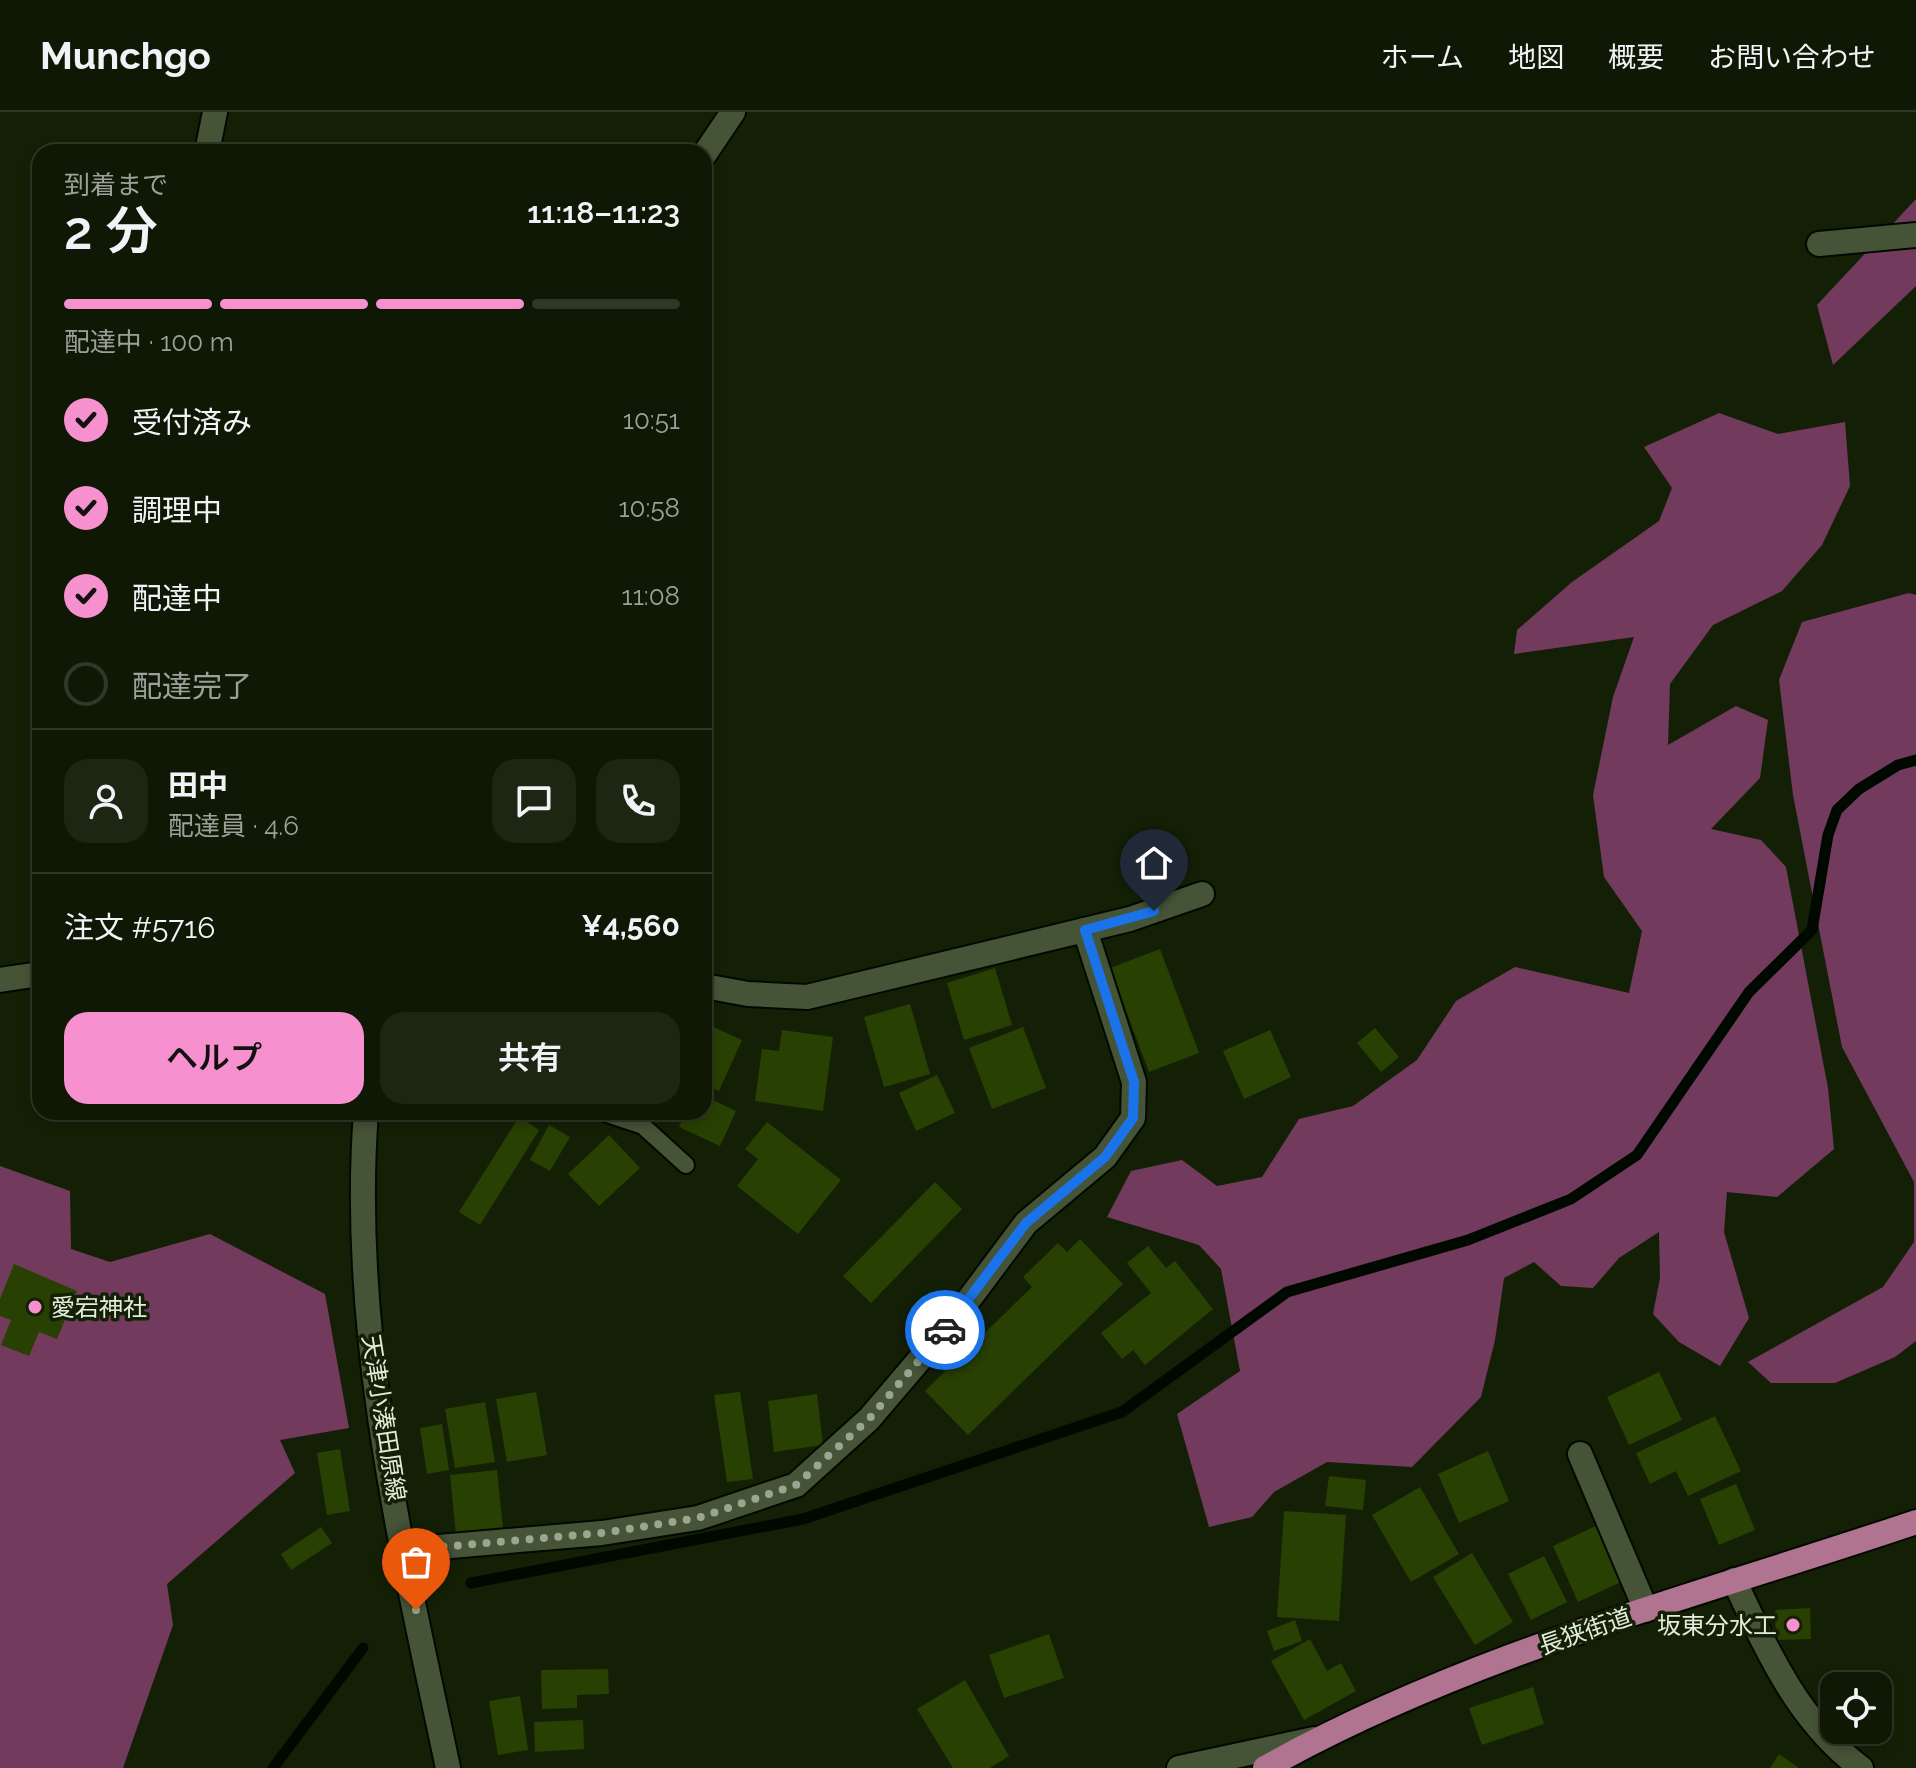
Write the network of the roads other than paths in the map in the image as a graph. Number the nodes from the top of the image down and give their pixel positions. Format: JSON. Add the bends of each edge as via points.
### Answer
{"nodes":[{"id":1,"x":215,"y":112,"type":"edge"},
{"id":2,"x":733,"y":112,"type":"edge"},
{"id":3,"x":209,"y":144,"type":"edge"},
{"id":4,"x":711,"y":144,"type":"edge"},
{"id":5,"x":1916,"y":235,"type":"edge"},
{"id":6,"x":1819,"y":244,"type":"dead end"},
{"id":7,"x":1202,"y":894,"type":"dead end"},
{"id":8,"x":1085,"y":930,"type":"junction"},
{"id":9,"x":32,"y":975,"type":"edge"},
{"id":10,"x":0,"y":980,"type":"edge"},
{"id":11,"x":712,"y":987,"type":"edge"},
{"id":12,"x":365,"y":1120,"type":"edge"},
{"id":13,"x":625,"y":1120,"type":"edge"},
{"id":14,"x":686,"y":1165,"type":"dead end"},
{"id":15,"x":1580,"y":1454,"type":"dead end"},
{"id":16,"x":1916,"y":1522,"type":"edge"},
{"id":17,"x":404,"y":1550,"type":"junction"},
{"id":18,"x":1734,"y":1580,"type":"junction"},
{"id":19,"x":1646,"y":1610,"type":"junction"},
{"id":20,"x":1320,"y":1737,"type":"junction"},
{"id":21,"x":448,"y":1768,"type":"edge"},
{"id":22,"x":1179,"y":1768,"type":"edge"},
{"id":23,"x":1265,"y":1768,"type":"edge"},
{"id":24,"x":1861,"y":1768,"type":"edge"}],
"edges":[{"from":1,"to":3,"type":"street"},
{"from":2,"to":4,"type":"street"},
{"from":5,"to":6,"type":"street"},
{"from":7,"to":8,"type":"street"},
{"from":8,"to":11,"type":"street","via":[[807,997]]},
{"from":8,"to":17,"type":"street","via":[[1134,1082],[1133,1118],[1105,1157],[1026,1223],[869,1419],[796,1485],[698,1518],[602,1533]]},
{"from":9,"to":10,"type":"street"},
{"from":12,"to":17,"type":"street","name":"天津小湊田原線","via":[[360,1194],[365,1284]]},
{"from":13,"to":14,"type":"lane","via":[[643,1126]]},
{"from":15,"to":19,"type":"street"},
{"from":16,"to":18,"type":"main road","name":"長狭街道"},
{"from":17,"to":21,"type":"street","name":"天津小湊田原線"},
{"from":18,"to":19,"type":"main road","name":"長狭街道"},
{"from":18,"to":24,"type":"street","via":[[1787,1687]]},
{"from":19,"to":20,"type":"main road","name":"長狭街道","via":[[1458,1677]]},
{"from":20,"to":22,"type":"street"},
{"from":20,"to":23,"type":"main road","name":"長狭街道"}]}
